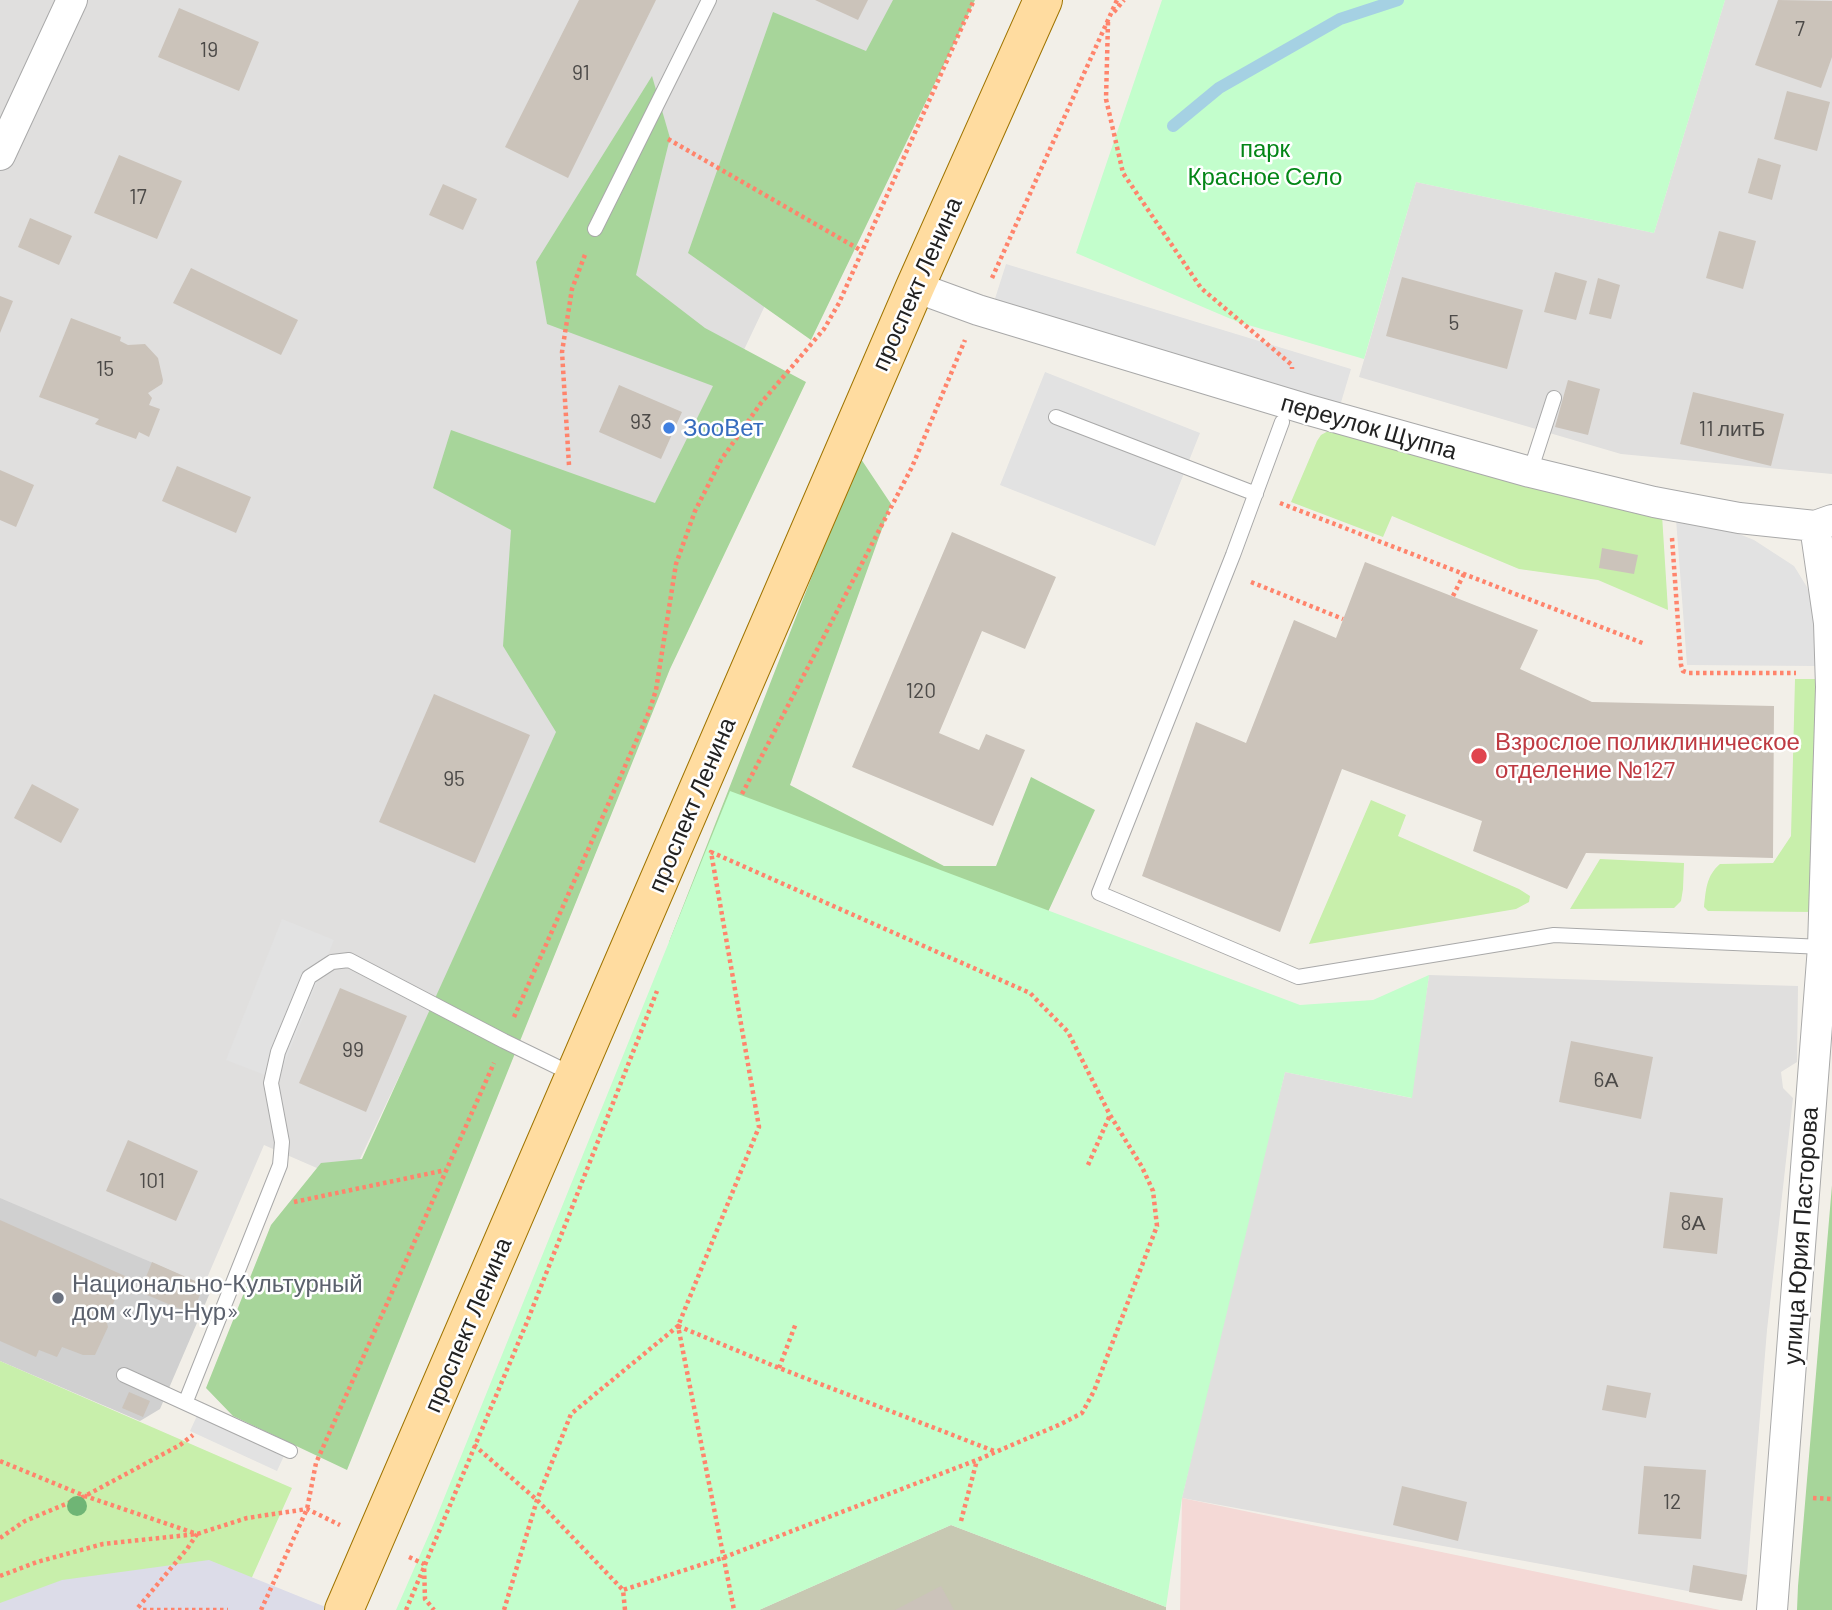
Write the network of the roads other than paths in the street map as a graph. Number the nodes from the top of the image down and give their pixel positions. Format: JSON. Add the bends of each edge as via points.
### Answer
{"nodes":[{"id":1,"x":72,"y":0,"type":"edge"},
{"id":2,"x":709,"y":0,"type":"edge"},
{"id":3,"x":1043,"y":0,"type":"edge"},
{"id":4,"x":0,"y":155,"type":"edge"},
{"id":5,"x":595,"y":229,"type":"road end"},
{"id":6,"x":915,"y":287,"type":"junction"},
{"id":7,"x":1553,"y":398,"type":"dead end"},
{"id":8,"x":1288,"y":413,"type":"junction"},
{"id":9,"x":1056,"y":417,"type":"dead end"},
{"id":10,"x":1530,"y":472,"type":"junction"},
{"id":11,"x":1256,"y":494,"type":"junction"},
{"id":12,"x":1823,"y":523,"type":"edge"},
{"id":13,"x":1823,"y":947,"type":"junction"},
{"id":14,"x":576,"y":1075,"type":"junction"},
{"id":15,"x":124,"y":1375,"type":"dead end"},
{"id":16,"x":186,"y":1401,"type":"junction"},
{"id":17,"x":290,"y":1451,"type":"dead end"},
{"id":18,"x":344,"y":1610,"type":"edge"},
{"id":19,"x":1772,"y":1610,"type":"edge"}],
"edges":[{"from":1,"to":4,"type":"street"},
{"from":2,"to":5,"type":"lane"},
{"from":3,"to":6,"type":"main road","name":"проспект Ленина"},
{"from":6,"to":8,"type":"street","name":"переулок Щуппа"},
{"from":6,"to":14,"type":"main road","name":"проспект Ленина"},
{"from":7,"to":10,"type":"lane"},
{"from":8,"to":10,"type":"street","name":"переулок Щуппа"},
{"from":8,"to":11,"type":"lane"},
{"from":9,"to":11,"type":"lane"},
{"from":10,"to":12,"type":"street","name":"переулок Щуппа","via":[[1739,519]]},
{"from":11,"to":13,"type":"lane","via":[[1099,893],[1298,977],[1555,935]]},
{"from":12,"to":13,"type":"street","name":"улица Юрия Пасторова","via":[[1831,687]]},
{"from":13,"to":19,"type":"street","name":"улица Юрия Пасторова"},
{"from":14,"to":16,"type":"lane","via":[[349,960],[332,962],[309,978],[278,1052],[271,1083],[282,1142],[280,1165]]},
{"from":14,"to":18,"type":"main road","name":"проспект Ленина"},
{"from":15,"to":16,"type":"lane"},
{"from":16,"to":17,"type":"lane"}]}
